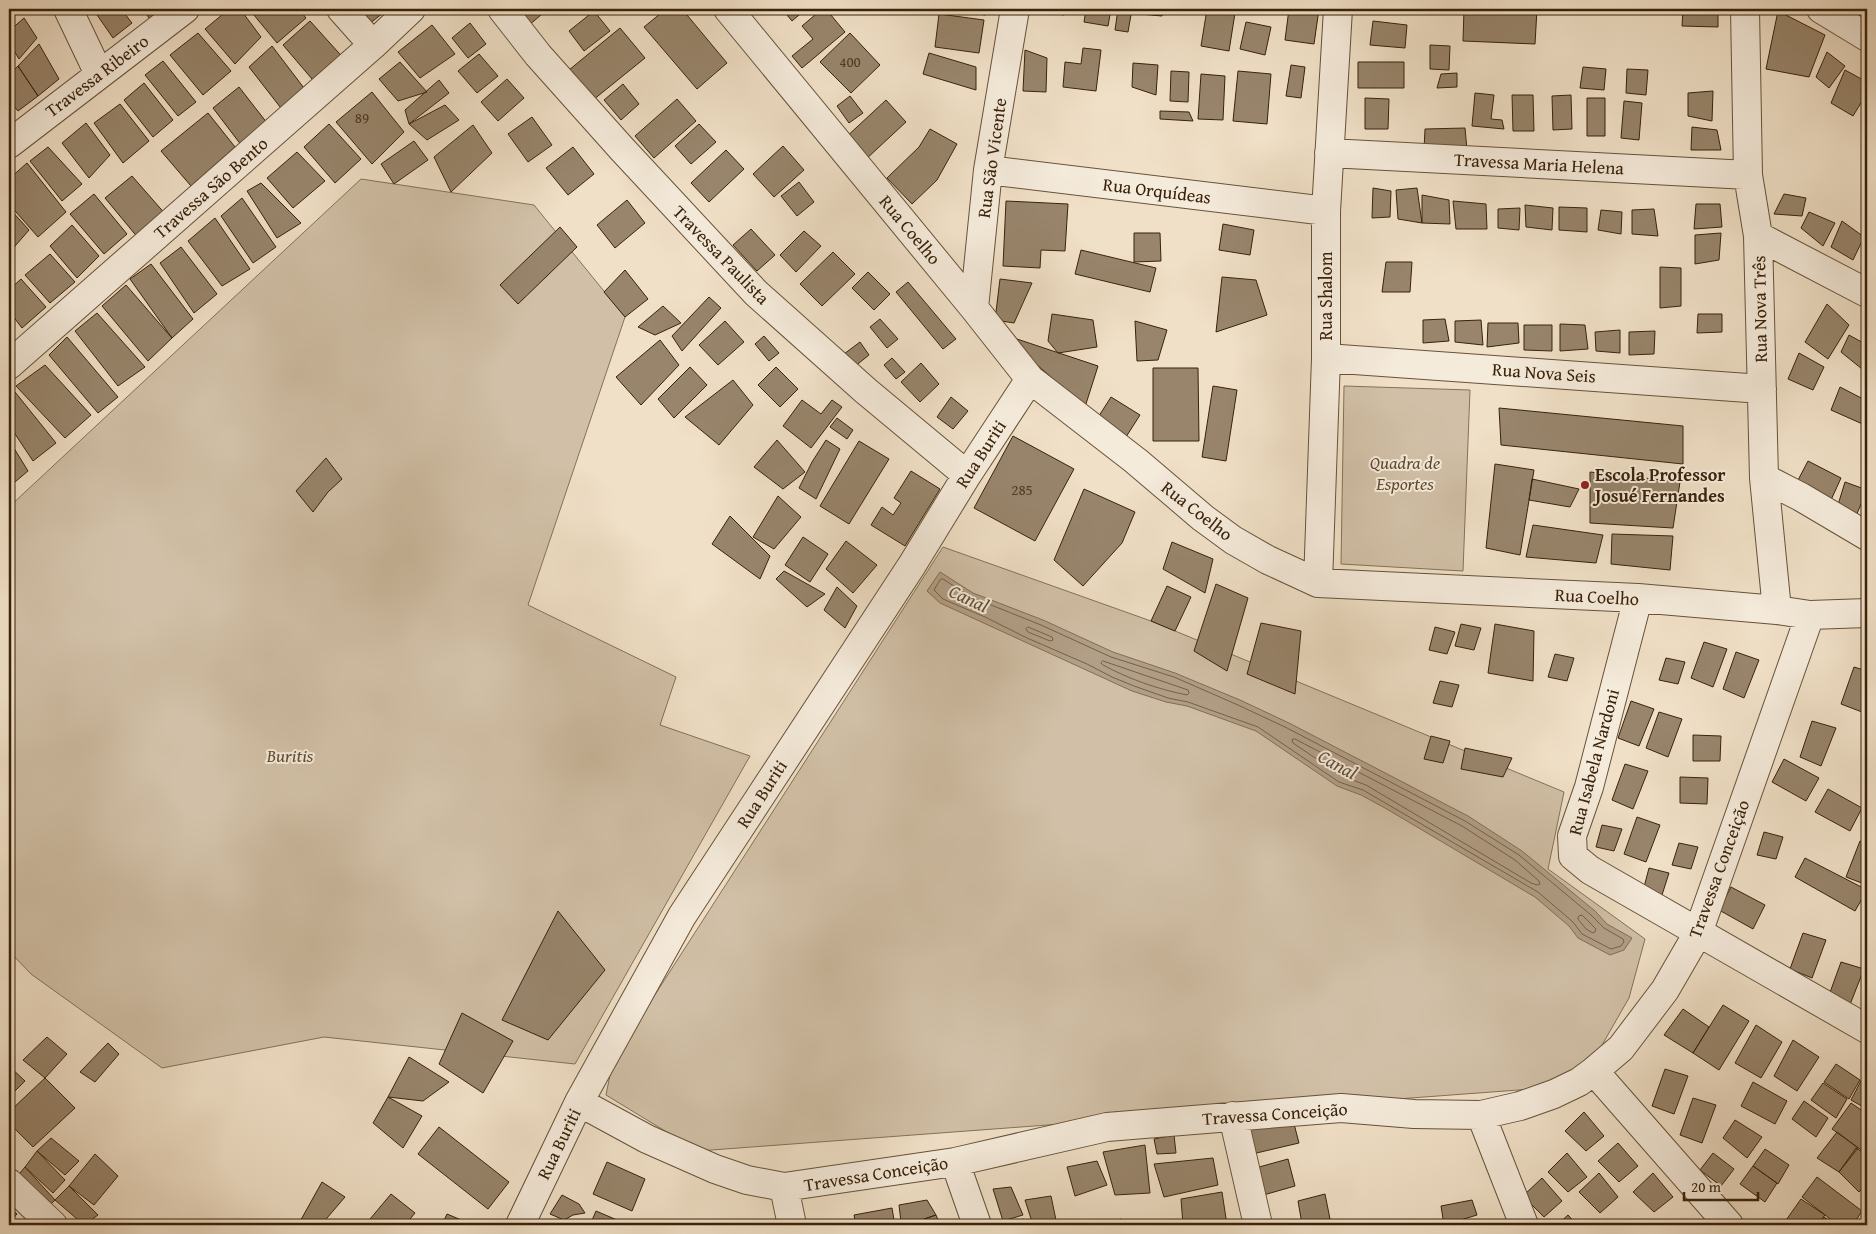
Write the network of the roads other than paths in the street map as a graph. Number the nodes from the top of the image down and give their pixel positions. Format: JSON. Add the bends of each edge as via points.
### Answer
{"nodes":[{"id":1,"x":68,"y":9,"type":"edge"},
{"id":2,"x":185,"y":9,"type":"edge"},
{"id":3,"x":341,"y":9,"type":"edge"},
{"id":4,"x":411,"y":9,"type":"edge"},
{"id":5,"x":502,"y":9,"type":"edge"},
{"id":6,"x":728,"y":9,"type":"edge"},
{"id":7,"x":1015,"y":9,"type":"edge"},
{"id":8,"x":1338,"y":9,"type":"edge"},
{"id":9,"x":1745,"y":9,"type":"edge"},
{"id":10,"x":1821,"y":9,"type":"edge"},
{"id":11,"x":1867,"y":37,"type":"edge"},
{"id":12,"x":373,"y":45,"type":"junction"},
{"id":13,"x":98,"y":74,"type":"junction"},
{"id":14,"x":9,"y":144,"type":"edge"},
{"id":15,"x":1329,"y":153,"type":"junction"},
{"id":16,"x":988,"y":170,"type":"junction"},
{"id":17,"x":1748,"y":175,"type":"junction"},
{"id":18,"x":1326,"y":212,"type":"junction"},
{"id":19,"x":1758,"y":236,"type":"junction"},
{"id":20,"x":1867,"y":293,"type":"edge"},
{"id":21,"x":974,"y":308,"type":"junction"},
{"id":22,"x":1326,"y":358,"type":"junction"},
{"id":23,"x":9,"y":365,"type":"edge"},
{"id":24,"x":1030,"y":379,"type":"junction"},
{"id":25,"x":1762,"y":389,"type":"junction"},
{"id":26,"x":967,"y":474,"type":"junction"},
{"id":27,"x":1764,"y":478,"type":"junction"},
{"id":28,"x":1867,"y":536,"type":"edge"},
{"id":29,"x":1318,"y":583,"type":"junction"},
{"id":30,"x":1638,"y":598,"type":"junction"},
{"id":31,"x":1777,"y":610,"type":"junction"},
{"id":32,"x":1867,"y":613,"type":"edge"},
{"id":33,"x":1810,"y":615,"type":"junction"},
{"id":34,"x":1698,"y":933,"type":"junction"},
{"id":35,"x":1867,"y":1030,"type":"edge"},
{"id":36,"x":1594,"y":1072,"type":"junction"},
{"id":37,"x":579,"y":1102,"type":"junction"},
{"id":38,"x":1480,"y":1115,"type":"junction"},
{"id":39,"x":1233,"y":1116,"type":"junction"},
{"id":40,"x":955,"y":1162,"type":"junction"},
{"id":41,"x":9,"y":1183,"type":"edge"},
{"id":42,"x":784,"y":1187,"type":"junction"},
{"id":43,"x":53,"y":1225,"type":"edge"},
{"id":44,"x":520,"y":1225,"type":"edge"},
{"id":45,"x":792,"y":1225,"type":"edge"},
{"id":46,"x":977,"y":1225,"type":"edge"},
{"id":47,"x":1258,"y":1225,"type":"edge"},
{"id":48,"x":1524,"y":1225,"type":"edge"},
{"id":49,"x":1729,"y":1225,"type":"edge"}],
"edges":[{"from":1,"to":13,"type":"street"},
{"from":2,"to":13,"type":"street","name":"Travessa Ribeiro"},
{"from":3,"to":12,"type":"street"},
{"from":4,"to":12,"type":"street","name":"Travessa São Bento"},
{"from":5,"to":26,"type":"street","name":"Travessa Paulista","via":[[615,142],[756,293],[866,391]]},
{"from":6,"to":21,"type":"street","name":"Rua Coelho"},
{"from":7,"to":16,"type":"street","name":"Rua São Vicente"},
{"from":8,"to":15,"type":"street","name":"Rua Shalom"},
{"from":9,"to":17,"type":"street","name":"Rua Nova Três"},
{"from":10,"to":11,"type":"street"},
{"from":12,"to":23,"type":"street","name":"Travessa São Bento"},
{"from":13,"to":14,"type":"street","name":"Travessa Ribeiro"},
{"from":15,"to":17,"type":"street","name":"Travessa Maria Helena"},
{"from":15,"to":18,"type":"street","name":"Rua Shalom"},
{"from":16,"to":18,"type":"street","name":"Rua Orquídeas"},
{"from":16,"to":21,"type":"street","name":"Rua São Vicente"},
{"from":17,"to":19,"type":"street","name":"Rua Nova Três"},
{"from":18,"to":22,"type":"street","name":"Rua Shalom"},
{"from":19,"to":20,"type":"street"},
{"from":19,"to":25,"type":"street","name":"Rua Nova Três"},
{"from":21,"to":24,"type":"street","name":"Rua Coelho"},
{"from":22,"to":25,"type":"street","name":"Rua Nova Seis"},
{"from":22,"to":29,"type":"street","name":"Rua Shalom"},
{"from":24,"to":26,"type":"street","name":"Rua Buriti"},
{"from":24,"to":29,"type":"street","name":"Rua Coelho","via":[[1233,540]]},
{"from":25,"to":27,"type":"street","name":"Rua Nova Três"},
{"from":26,"to":37,"type":"street","name":"Rua Buriti","via":[[912,565],[682,916]]},
{"from":27,"to":28,"type":"street"},
{"from":27,"to":31,"type":"street","name":"Rua Nova Três"},
{"from":29,"to":30,"type":"street","name":"Rua Coelho"},
{"from":30,"to":31,"type":"street","name":"Rua Coelho"},
{"from":30,"to":34,"type":"street","name":"Rua Isabela Nardoni","via":[[1571,846],[1573,856],[1579,862]]},
{"from":31,"to":33,"type":"street","name":"Rua Coelho"},
{"from":32,"to":33,"type":"street","name":"Rua Coelho"},
{"from":33,"to":34,"type":"street","name":"Travessa Conceição"},
{"from":34,"to":35,"type":"street","name":"Rua Isabela Nardoni"},
{"from":34,"to":36,"type":"street","name":"Travessa Conceição","via":[[1650,1011],[1621,1048]]},
{"from":36,"to":38,"type":"street","name":"Travessa Conceição","via":[[1554,1094]]},
{"from":36,"to":49,"type":"street"},
{"from":37,"to":42,"type":"street","name":"Travessa Conceição","via":[[647,1139],[707,1166],[747,1180]]},
{"from":37,"to":44,"type":"street","name":"Rua Buriti"},
{"from":38,"to":39,"type":"street","name":"Travessa Conceição","via":[[1341,1108]]},
{"from":38,"to":48,"type":"street"},
{"from":39,"to":40,"type":"street","name":"Travessa Conceição","via":[[1107,1127]]},
{"from":39,"to":47,"type":"street"},
{"from":40,"to":42,"type":"street","name":"Travessa Conceição"},
{"from":40,"to":46,"type":"street"},
{"from":41,"to":43,"type":"street"},
{"from":42,"to":45,"type":"street"}]}
